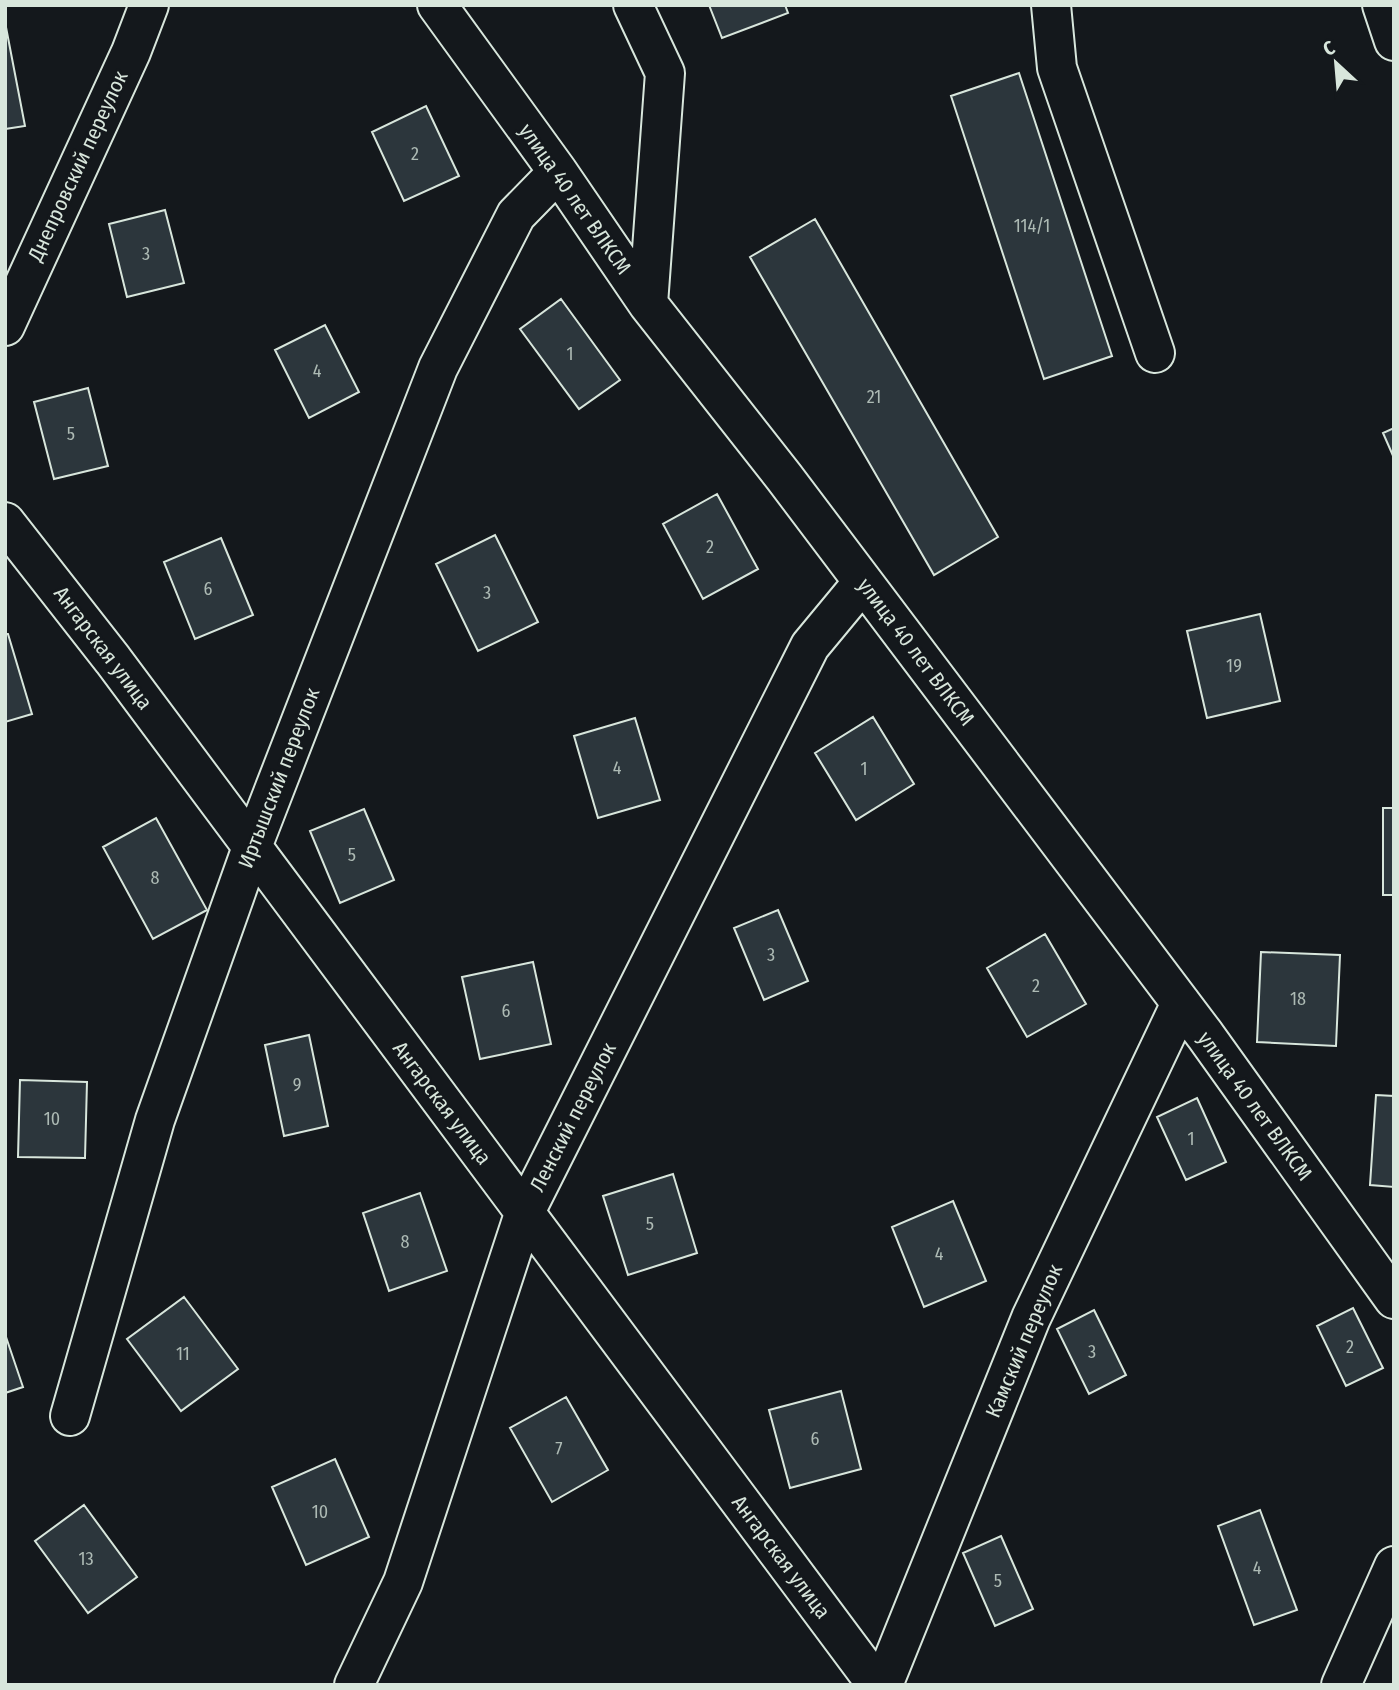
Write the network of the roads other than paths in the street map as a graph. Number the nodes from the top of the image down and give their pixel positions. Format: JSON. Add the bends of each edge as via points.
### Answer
{"nodes":[{"id":1,"x":149,"y":5,"type":"edge"},
{"id":2,"x":438,"y":5,"type":"edge"},
{"id":3,"x":633,"y":5,"type":"edge"},
{"id":4,"x":1051,"y":5,"type":"edge"},
{"id":5,"x":1382,"y":5,"type":"edge"},
{"id":6,"x":1394,"y":41,"type":"edge"},
{"id":7,"x":558,"y":172,"type":"junction"},
{"id":8,"x":648,"y":304,"type":"junction"},
{"id":9,"x":5,"y":326,"type":"edge"},
{"id":10,"x":1155,"y":353,"type":"dead end"},
{"id":11,"x":5,"y":522,"type":"edge"},
{"id":12,"x":863,"y":582,"type":"junction"},
{"id":13,"x":252,"y":847,"type":"junction"},
{"id":14,"x":1181,"y":1003,"type":"junction"},
{"id":15,"x":524,"y":1214,"type":"junction"},
{"id":16,"x":1394,"y":1299,"type":"edge"},
{"id":17,"x":70,"y":1416,"type":"dead end"},
{"id":18,"x":1394,"y":1566,"type":"edge"},
{"id":19,"x":354,"y":1685,"type":"edge"},
{"id":20,"x":877,"y":1685,"type":"edge"},
{"id":21,"x":883,"y":1685,"type":"edge"},
{"id":22,"x":1340,"y":1685,"type":"edge"}],
"edges":[{"from":1,"to":9,"type":"street","name":"Днепровский переулок"},
{"from":2,"to":7,"type":"street","name":"улица 40 лет ВЛКСМ"},
{"from":3,"to":8,"type":"street","via":[[665,73]]},
{"from":4,"to":10,"type":"street","via":[[1058,68]]},
{"from":5,"to":6,"type":"street"},
{"from":7,"to":8,"type":"street","name":"улица 40 лет ВЛКСМ"},
{"from":7,"to":13,"type":"street","name":"Иртышский переулок","via":[[516,215],[438,368]]},
{"from":8,"to":12,"type":"street","name":"улица 40 лет ВЛКСМ"},
{"from":11,"to":13,"type":"street","name":"Ангарская улица"},
{"from":12,"to":14,"type":"street","name":"улица 40 лет ВЛКСМ"},
{"from":12,"to":15,"type":"street","name":"Ленский переулок","via":[[810,646]]},
{"from":13,"to":15,"type":"street","name":"Ангарская улица"},
{"from":13,"to":17,"type":"street","name":"Иртышский переулок","via":[[155,1120]]},
{"from":14,"to":16,"type":"street","name":"улица 40 лет ВЛКСМ"},
{"from":14,"to":21,"type":"street","name":"Камский переулок","via":[[1031,1318]]},
{"from":15,"to":19,"type":"street","name":"Ленский переулок","via":[[403,1582]]},
{"from":15,"to":20,"type":"street","name":"Ангарская улица"},
{"from":18,"to":22,"type":"street"}]}
